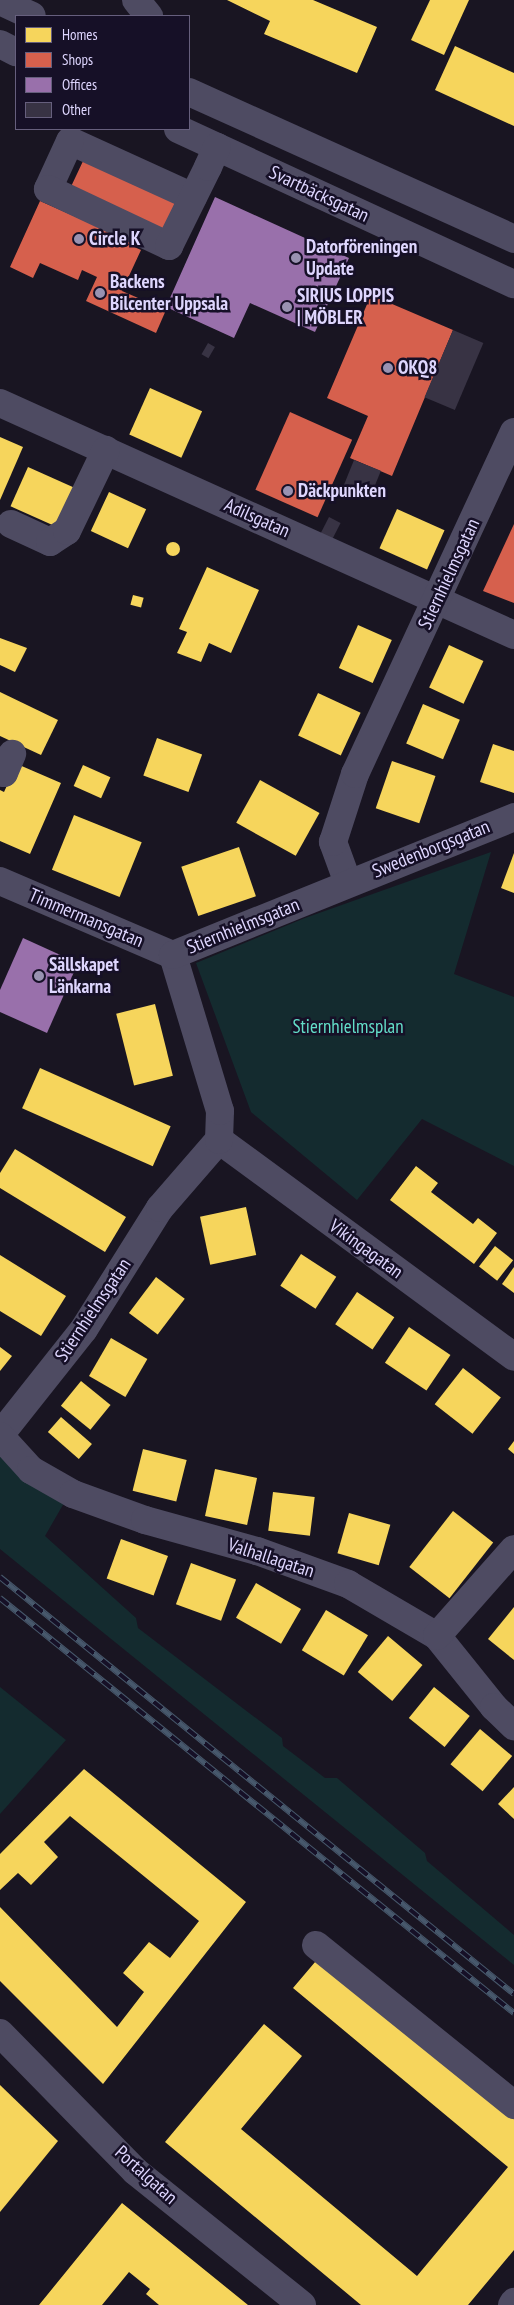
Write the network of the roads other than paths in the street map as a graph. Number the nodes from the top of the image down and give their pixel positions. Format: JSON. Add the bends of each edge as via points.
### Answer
{"nodes":[{"id":1,"x":136,"y":0,"type":"edge"},
{"id":2,"x":0,"y":1,"type":"edge"},
{"id":3,"x":30,"y":15,"type":"edge"},
{"id":4,"x":148,"y":15,"type":"edge"},
{"id":5,"x":0,"y":44,"type":"edge"},
{"id":6,"x":15,"y":52,"type":"edge"},
{"id":7,"x":190,"y":92,"type":"edge"},
{"id":8,"x":180,"y":130,"type":"edge"},
{"id":9,"x":217,"y":147,"type":"junction"},
{"id":10,"x":193,"y":197,"type":"junction"},
{"id":11,"x":514,"y":239,"type":"edge"},
{"id":12,"x":514,"y":284,"type":"edge"},
{"id":13,"x":0,"y":403,"type":"edge"},
{"id":14,"x":514,"y":432,"type":"edge"},
{"id":15,"x":106,"y":450,"type":"junction"},
{"id":16,"x":11,"y":524,"type":"dead end"},
{"id":17,"x":438,"y":599,"type":"junction"},
{"id":18,"x":514,"y":635,"type":"edge"},
{"id":19,"x":514,"y":817,"type":"edge"},
{"id":20,"x":0,"y":881,"type":"edge"},
{"id":21,"x":348,"y":882,"type":"junction"},
{"id":22,"x":173,"y":955,"type":"junction"},
{"id":23,"x":219,"y":1140,"type":"junction"},
{"id":24,"x":514,"y":1357,"type":"edge"},
{"id":25,"x":0,"y":1435,"type":"edge"},
{"id":26,"x":514,"y":1549,"type":"edge"},
{"id":27,"x":437,"y":1636,"type":"junction"},
{"id":28,"x":514,"y":1726,"type":"edge"},
{"id":29,"x":316,"y":1945,"type":"dead end"},
{"id":30,"x":0,"y":2033,"type":"edge"},
{"id":31,"x":514,"y":2105,"type":"edge"},
{"id":32,"x":514,"y":2302,"type":"edge"},
{"id":33,"x":302,"y":2305,"type":"edge"},
{"id":34,"x":512,"y":2305,"type":"edge"}],
"edges":[{"from":1,"to":4,"type":"street"},
{"from":2,"to":3,"type":"street"},
{"from":5,"to":6,"type":"street"},
{"from":7,"to":11,"type":"street","name":"Svartbäcksgatan"},
{"from":8,"to":9,"type":"street","name":"Svartbäcksgatan"},
{"from":9,"to":10,"type":"street"},
{"from":9,"to":12,"type":"street","name":"Svartbäcksgatan"},
{"from":10,"to":10,"type":"street","via":[[169,246],[48,189],[70,142]]},
{"from":13,"to":15,"type":"street","name":"Adilsgatan"},
{"from":14,"to":17,"type":"street","name":"Stiernhielmsgatan"},
{"from":15,"to":16,"type":"street","via":[[67,531],[50,542]]},
{"from":15,"to":17,"type":"street","name":"Adilsgatan"},
{"from":17,"to":18,"type":"street","name":"Adilsgatan"},
{"from":17,"to":21,"type":"street","name":"Stiernhielmsgatan","via":[[355,774],[333,842]]},
{"from":19,"to":21,"type":"street","name":"Swedenborgsgatan"},
{"from":20,"to":22,"type":"street","name":"Timmermansgatan"},
{"from":21,"to":22,"type":"street","name":"Stiernhielmsgatan"},
{"from":22,"to":23,"type":"street","name":"Stiernhielmsgatan","via":[[220,1110]]},
{"from":23,"to":24,"type":"street","name":"Vikingagatan"},
{"from":23,"to":25,"type":"street","name":"Stiernhielmsgatan","via":[[160,1208],[84,1329]]},
{"from":25,"to":27,"type":"street","name":"Valhallagatan","via":[[31,1470],[73,1494],[145,1520],[257,1551],[348,1584]]},
{"from":26,"to":27,"type":"street"},
{"from":27,"to":28,"type":"street","name":"Valhallagatan","via":[[494,1707]]},
{"from":29,"to":31,"type":"street"},
{"from":30,"to":33,"type":"street","name":"Portalgatan","via":[[135,2170]]},
{"from":32,"to":34,"type":"street"}]}
